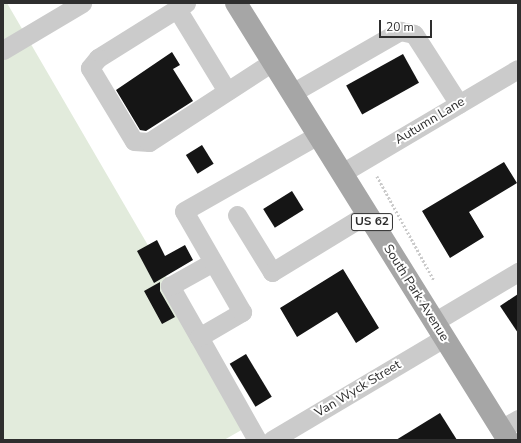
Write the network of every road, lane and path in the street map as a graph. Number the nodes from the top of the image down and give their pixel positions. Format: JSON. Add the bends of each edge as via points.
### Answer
{"nodes":[{"id":1,"x":82,"y":3,"type":"edge"},
{"id":2,"x":236,"y":3,"type":"edge"},
{"id":3,"x":182,"y":6,"type":"edge"},
{"id":4,"x":3,"y":50,"type":"edge"},
{"id":5,"x":272,"y":62,"type":"junction"},
{"id":6,"x":518,"y":69,"type":"edge"},
{"id":7,"x":227,"y":91,"type":"junction"},
{"id":8,"x":292,"y":92,"type":"junction"},
{"id":9,"x":459,"y":104,"type":"junction"},
{"id":10,"x":318,"y":135,"type":"junction"},
{"id":11,"x":342,"y":173,"type":"junction"},
{"id":12,"x":377,"y":176,"type":"dead end"},
{"id":13,"x":367,"y":214,"type":"junction"},
{"id":14,"x":237,"y":215,"type":"dead end"},
{"id":15,"x":213,"y":262,"type":"junction"},
{"id":16,"x":518,"y":272,"type":"edge"},
{"id":17,"x":434,"y":280,"type":"dead end"},
{"id":18,"x":439,"y":330,"type":"junction"},
{"id":19,"x":199,"y":337,"type":"junction"},
{"id":20,"x":509,"y":429,"type":"edge"},
{"id":21,"x":257,"y":440,"type":"edge"},
{"id":22,"x":272,"y":440,"type":"edge"}],
"edges":[{"from":1,"to":4,"type":"street"},
{"from":2,"to":5,"type":"main road","name":"South Park Avenue","number":"US 62"},
{"from":3,"to":7,"type":"street"},
{"from":3,"to":7,"type":"street","via":[[98,58],[90,68],[134,141],[149,142]]},
{"from":5,"to":7,"type":"street"},
{"from":5,"to":8,"type":"main road","name":"South Park Avenue","number":"US 62"},
{"from":6,"to":9,"type":"street","name":"Autumn Lane"},
{"from":8,"to":9,"type":"street","via":[[400,30],[414,34]]},
{"from":8,"to":10,"type":"main road","name":"South Park Avenue","number":"US 62"},
{"from":9,"to":11,"type":"street","name":"Autumn Lane"},
{"from":10,"to":11,"type":"main road","name":"South Park Avenue","number":"US 62"},
{"from":10,"to":15,"type":"street","via":[[184,211]]},
{"from":11,"to":13,"type":"main road","name":"South Park Avenue","number":"US 62"},
{"from":12,"to":17,"type":"path"},
{"from":13,"to":14,"type":"street","via":[[272,272]]},
{"from":13,"to":18,"type":"main road","name":"South Park Avenue","number":"US 62"},
{"from":15,"to":19,"type":"street","via":[[242,312]]},
{"from":15,"to":19,"type":"street","via":[[170,286]]},
{"from":16,"to":18,"type":"street","name":"Van Wyck Street"},
{"from":18,"to":20,"type":"main road","name":"South Park Avenue","number":"US 62"},
{"from":18,"to":22,"type":"street","name":"Van Wyck Street"},
{"from":19,"to":21,"type":"street"}]}
